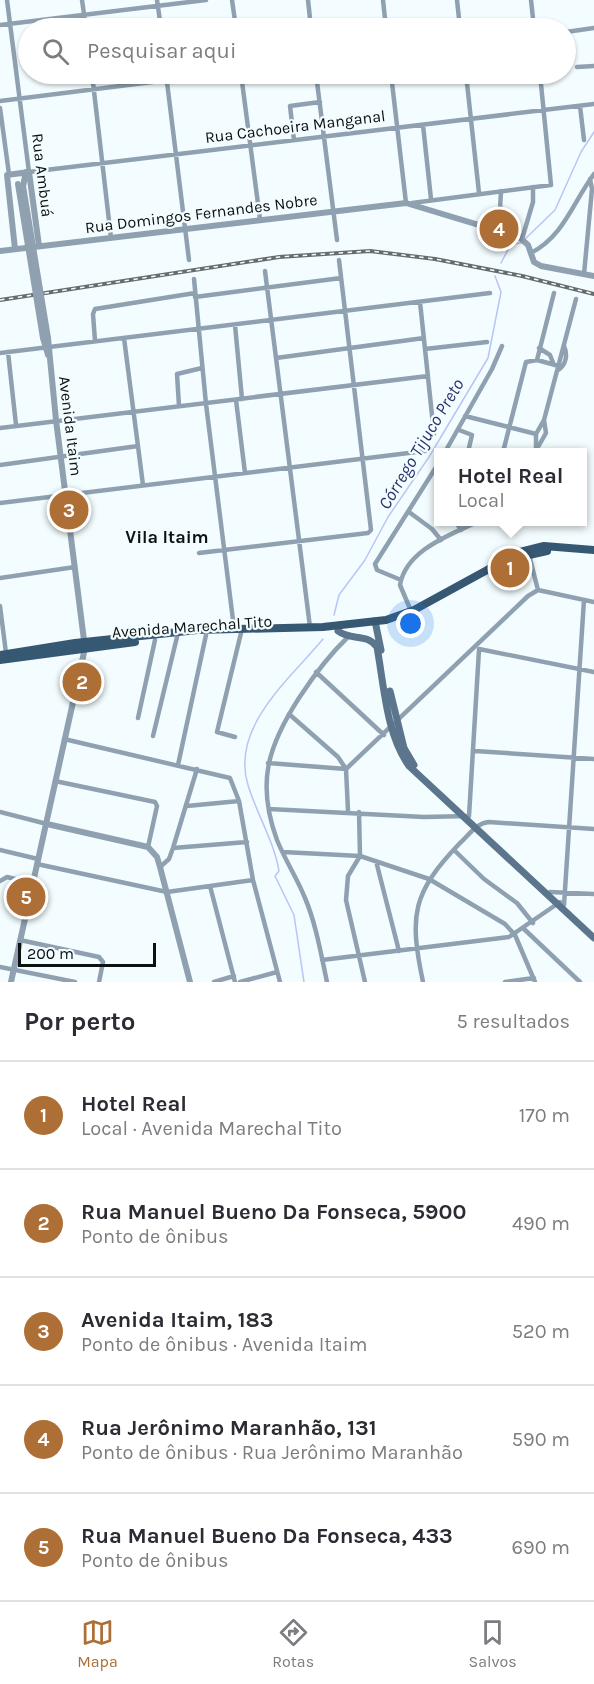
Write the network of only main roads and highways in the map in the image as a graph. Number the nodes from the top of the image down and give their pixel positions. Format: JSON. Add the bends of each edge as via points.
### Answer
{"nodes":[{"id":1,"x":594,"y":550,"type":"edge"},
{"id":2,"x":376,"y":625,"type":"junction"},
{"id":3,"x":237,"y":631,"type":"junction"},
{"id":4,"x":338,"y":631,"type":"junction"},
{"id":5,"x":370,"y":640,"type":"junction"},
{"id":6,"x":84,"y":645,"type":"junction"},
{"id":7,"x":3,"y":654,"type":"edge"},
{"id":8,"x":0,"y":660,"type":"edge"},
{"id":9,"x":394,"y":725,"type":"junction"},
{"id":10,"x":477,"y":826,"type":"junction"},
{"id":11,"x":561,"y":904,"type":"junction"},
{"id":12,"x":594,"y":933,"type":"edge"},
{"id":13,"x":594,"y":938,"type":"edge"}],
"edges":[{"from":1,"to":2,"type":"main road","name":"Avenida Marechal Tito","via":[[528,552],[507,559],[411,611]]},
{"from":2,"to":3,"type":"main road","name":"Avenida Marechal Tito"},
{"from":2,"to":4,"type":"main road","name":"Avenida Marechal Tito"},
{"from":2,"to":5,"type":"main road"},
{"from":2,"to":9,"type":"main road"},
{"from":3,"to":4,"type":"main road","name":"Avenida Marechal Tito"},
{"from":3,"to":6,"type":"main road","name":"Avenida Marechal Tito"},
{"from":3,"to":6,"type":"main road","name":"Avenida Marechal Tito"},
{"from":4,"to":5,"type":"main road","via":[[348,637]]},
{"from":5,"to":9,"type":"main road","via":[[377,647]]},
{"from":6,"to":7,"type":"main road","name":"Avenida Marechal Tito"},
{"from":6,"to":8,"type":"main road","name":"Avenida Marechal Tito"},
{"from":9,"to":10,"type":"main road","via":[[411,762]]},
{"from":10,"to":11,"type":"main road"},
{"from":10,"to":11,"type":"main road"},
{"from":11,"to":12,"type":"main road"},
{"from":11,"to":13,"type":"main road"}]}
